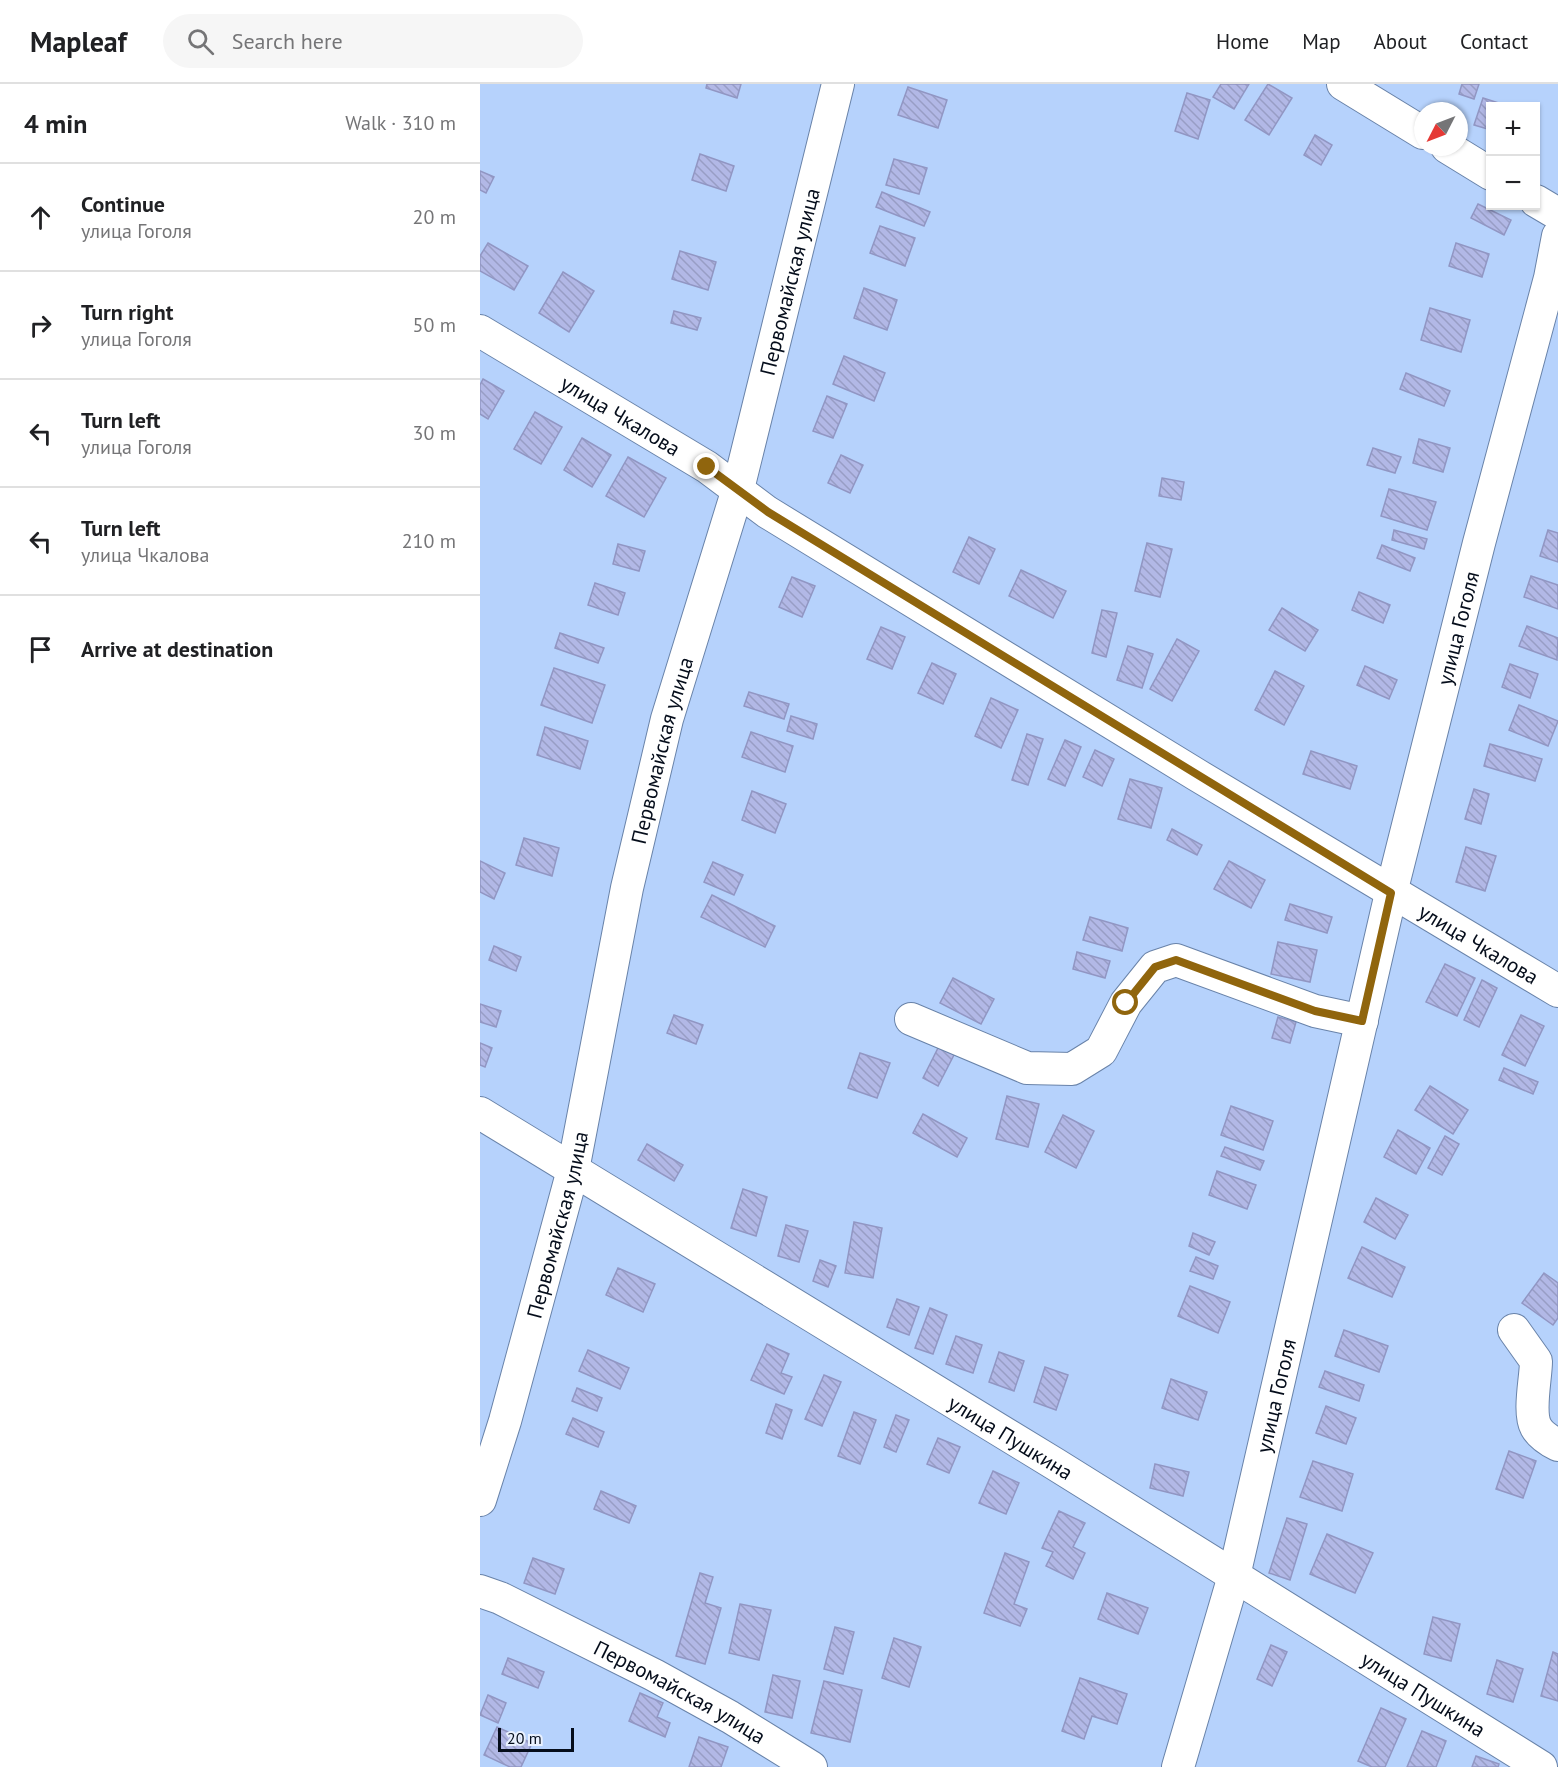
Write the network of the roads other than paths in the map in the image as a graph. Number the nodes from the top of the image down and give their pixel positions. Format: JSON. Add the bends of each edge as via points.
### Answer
{"nodes":[{"id":1,"x":838,"y":84,"type":"edge"},
{"id":2,"x":1342,"y":84,"type":"edge"},
{"id":3,"x":1414,"y":128,"type":"edge"},
{"id":4,"x":1462,"y":156,"type":"edge"},
{"id":5,"x":1486,"y":171,"type":"edge"},
{"id":6,"x":1540,"y":203,"type":"edge"},
{"id":7,"x":1558,"y":214,"type":"edge"},
{"id":8,"x":1558,"y":236,"type":"edge"},
{"id":9,"x":480,"y":332,"type":"edge"},
{"id":10,"x":738,"y":489,"type":"junction"},
{"id":11,"x":1391,"y":893,"type":"junction"},
{"id":12,"x":1558,"y":991,"type":"edge"},
{"id":13,"x":911,"y":1019,"type":"dead end"},
{"id":14,"x":1362,"y":1021,"type":"junction"},
{"id":15,"x":480,"y":1113,"type":"edge"},
{"id":16,"x":573,"y":1170,"type":"junction"},
{"id":17,"x":1514,"y":1330,"type":"dead end"},
{"id":18,"x":492,"y":1416,"type":"edge"},
{"id":19,"x":1558,"y":1445,"type":"edge"},
{"id":20,"x":480,"y":1500,"type":"edge"},
{"id":21,"x":1234,"y":1576,"type":"junction"},
{"id":22,"x":480,"y":1591,"type":"edge"},
{"id":23,"x":811,"y":1767,"type":"edge"},
{"id":24,"x":1178,"y":1767,"type":"edge"},
{"id":25,"x":1541,"y":1767,"type":"edge"}],
"edges":[{"from":1,"to":10,"type":"street","name":"Первомайская улица"},
{"from":2,"to":3,"type":"street"},
{"from":4,"to":5,"type":"street"},
{"from":6,"to":7,"type":"street"},
{"from":8,"to":11,"type":"street","name":"улица Гоголя"},
{"from":9,"to":10,"type":"street","name":"улица Чкалова"},
{"from":10,"to":11,"type":"street","name":"улица Чкалова","via":[[768,512]]},
{"from":10,"to":16,"type":"street","name":"Первомайская улица","via":[[667,719],[627,888]]},
{"from":11,"to":12,"type":"street","name":"улица Чкалова"},
{"from":11,"to":14,"type":"street","name":"улица Гоголя"},
{"from":13,"to":14,"type":"street","via":[[1027,1068],[1072,1069],[1101,1051],[1126,1003],[1155,967],[1176,960],[1315,1011]]},
{"from":14,"to":21,"type":"street","name":"улица Гоголя"},
{"from":15,"to":16,"type":"street","name":"улица Пушкина"},
{"from":16,"to":18,"type":"street","name":"Первомайская улица"},
{"from":16,"to":21,"type":"street","name":"улица Пушкина"},
{"from":17,"to":19,"type":"street","via":[[1536,1361],[1532,1411],[1536,1427]]},
{"from":18,"to":20,"type":"street","name":"Первомайская улица"},
{"from":21,"to":24,"type":"street","name":"улица Гоголя"},
{"from":21,"to":25,"type":"street","name":"улица Пушкина"},
{"from":22,"to":23,"type":"street","name":"Первомайская улица","via":[[654,1675]]}]}
